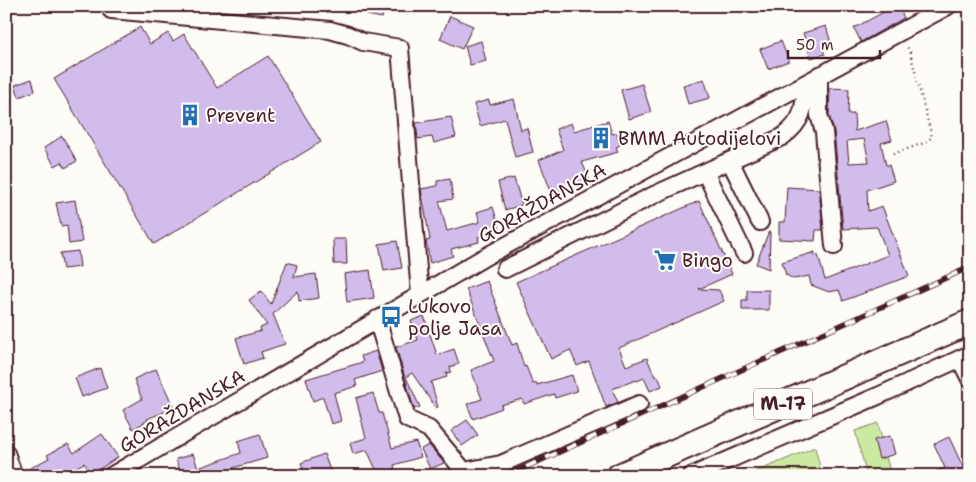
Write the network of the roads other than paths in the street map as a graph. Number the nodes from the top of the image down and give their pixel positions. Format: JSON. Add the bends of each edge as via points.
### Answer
{"nodes":[{"id":1,"x":948,"y":6,"type":"edge"},
{"id":2,"x":110,"y":10,"type":"dead end"},
{"id":3,"x":813,"y":79,"type":"junction"},
{"id":4,"x":730,"y":161,"type":"junction"},
{"id":5,"x":705,"y":172,"type":"junction"},
{"id":6,"x":760,"y":222,"type":"dead end"},
{"id":7,"x":834,"y":246,"type":"dead end"},
{"id":8,"x":744,"y":253,"type":"dead end"},
{"id":9,"x":505,"y":268,"type":"dead end"},
{"id":10,"x":420,"y":294,"type":"junction"},
{"id":11,"x":377,"y":320,"type":"junction"},
{"id":12,"x":970,"y":322,"type":"edge"},
{"id":13,"x":965,"y":356,"type":"edge"},
{"id":14,"x":970,"y":379,"type":"edge"},
{"id":15,"x":639,"y":404,"type":"dead end"},
{"id":16,"x":6,"y":453,"type":"edge"},
{"id":17,"x":14,"y":476,"type":"edge"},
{"id":18,"x":111,"y":476,"type":"edge"},
{"id":19,"x":619,"y":476,"type":"edge"},
{"id":20,"x":691,"y":476,"type":"edge"}],
"edges":[{"from":1,"to":3,"type":"street","name":"GORAŽDANSKA"},
{"from":2,"to":10,"type":"street","via":[[330,30],[363,42],[400,48]]},
{"from":3,"to":4,"type":"street","via":[[802,115],[792,130]]},
{"from":3,"to":7,"type":"street","via":[[824,132]]},
{"from":3,"to":10,"type":"street","name":"GORAŽDANSKA"},
{"from":4,"to":5,"type":"street"},
{"from":4,"to":6,"type":"street"},
{"from":5,"to":8,"type":"street"},
{"from":5,"to":9,"type":"street"},
{"from":10,"to":11,"type":"street","name":"GORAŽDANSKA"},
{"from":11,"to":15,"type":"street","via":[[406,419],[429,430],[464,471],[501,464]]},
{"from":11,"to":18,"type":"street","name":"GORAŽDANSKA"},
{"from":12,"to":19,"type":"highway","number":"M-17"},
{"from":13,"to":14,"type":"street"},
{"from":13,"to":20,"type":"street"},
{"from":16,"to":17,"type":"street"}]}
